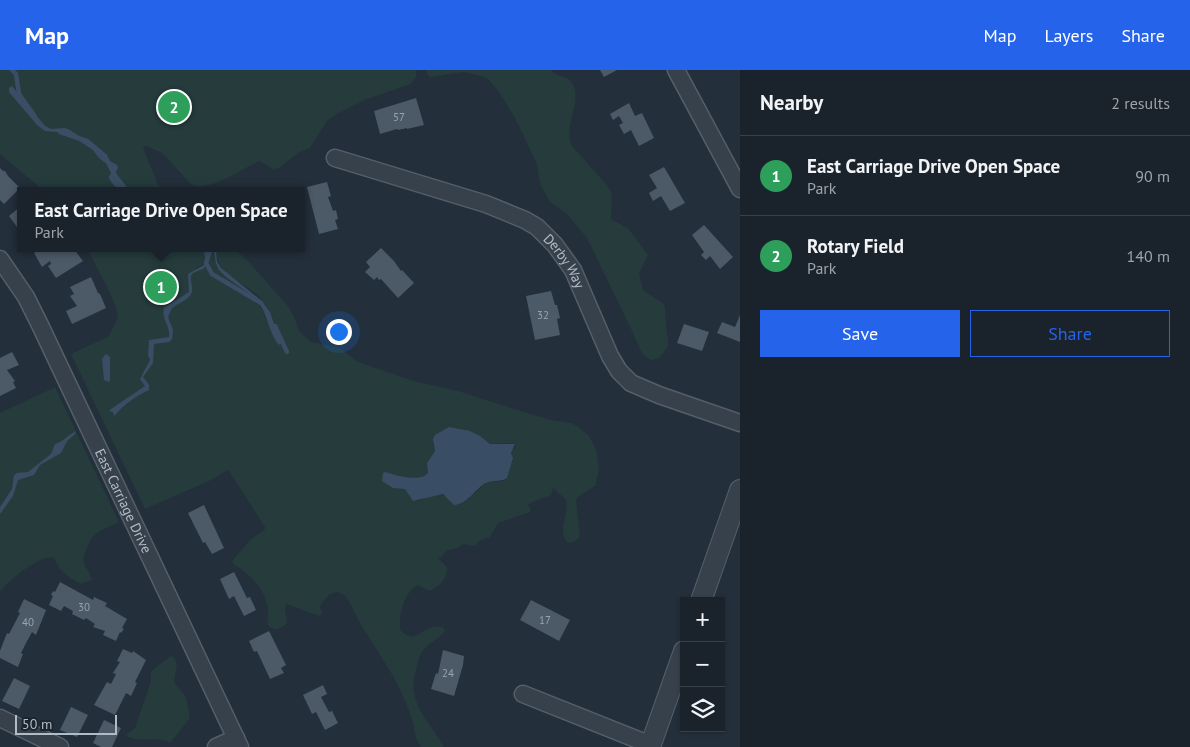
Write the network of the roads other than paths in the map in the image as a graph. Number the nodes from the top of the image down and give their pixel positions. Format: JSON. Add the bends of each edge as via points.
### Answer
{"nodes":[{"id":1,"x":676,"y":70,"type":"edge"},
{"id":2,"x":335,"y":158,"type":"dead end"},
{"id":3,"x":740,"y":190,"type":"edge"},
{"id":4,"x":0,"y":259,"type":"edge"},
{"id":5,"x":740,"y":423,"type":"edge"},
{"id":6,"x":740,"y":490,"type":"edge"},
{"id":7,"x":702,"y":597,"type":"edge"},
{"id":8,"x":680,"y":663,"type":"edge"},
{"id":9,"x":523,"y":694,"type":"dead end"},
{"id":10,"x":0,"y":718,"type":"edge"},
{"id":11,"x":238,"y":743,"type":"edge"},
{"id":12,"x":651,"y":746,"type":"edge"},
{"id":13,"x":60,"y":747,"type":"edge"},
{"id":14,"x":216,"y":747,"type":"edge"}],
"edges":[{"from":1,"to":3,"type":"street"},
{"from":2,"to":5,"type":"street","name":"Derby Way","via":[[486,204],[525,220],[555,245],[573,270],[610,356],[631,383]]},
{"from":4,"to":11,"type":"street","name":"East Carriage Drive","via":[[26,297],[40,325]]},
{"from":6,"to":7,"type":"street"},
{"from":8,"to":12,"type":"street"},
{"from":9,"to":12,"type":"street"},
{"from":10,"to":13,"type":"street"},
{"from":11,"to":14,"type":"street"}]}
